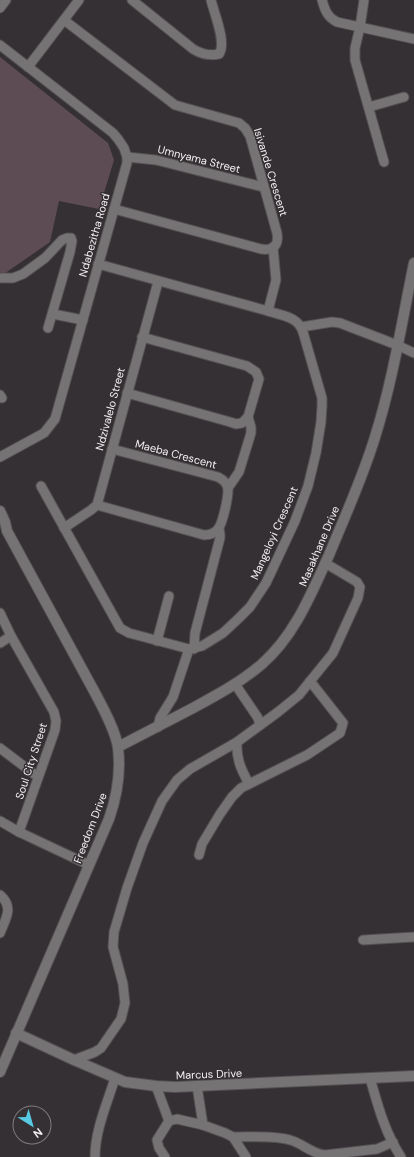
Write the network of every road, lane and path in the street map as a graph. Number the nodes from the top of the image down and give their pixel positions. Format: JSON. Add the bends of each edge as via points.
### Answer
{"nodes":[{"id":1,"x":6,"y":0,"type":"edge"},
{"id":2,"x":79,"y":0,"type":"edge"},
{"id":3,"x":132,"y":0,"type":"edge"},
{"id":4,"x":211,"y":0,"type":"edge"},
{"id":5,"x":322,"y":0,"type":"edge"},
{"id":6,"x":364,"y":0,"type":"edge"},
{"id":7,"x":0,"y":8,"type":"edge"},
{"id":8,"x":64,"y":20,"type":"junction"},
{"id":9,"x":360,"y":27,"type":"junction"},
{"id":10,"x":414,"y":39,"type":"edge"},
{"id":11,"x":0,"y":45,"type":"edge"},
{"id":12,"x":28,"y":67,"type":"junction"},
{"id":13,"x":404,"y":97,"type":"dead end"},
{"id":14,"x":369,"y":107,"type":"junction"},
{"id":15,"x":127,"y":156,"type":"junction"},
{"id":16,"x":384,"y":162,"type":"dead end"},
{"id":17,"x":264,"y":187,"type":"junction"},
{"id":18,"x":114,"y":209,"type":"junction"},
{"id":19,"x":273,"y":247,"type":"junction"},
{"id":20,"x":414,"y":263,"type":"edge"},
{"id":21,"x":98,"y":264,"type":"junction"},
{"id":22,"x":0,"y":278,"type":"edge"},
{"id":23,"x":158,"y":282,"type":"junction"},
{"id":24,"x":268,"y":311,"type":"junction"},
{"id":25,"x":53,"y":314,"type":"junction"},
{"id":26,"x":83,"y":320,"type":"junction"},
{"id":27,"x":302,"y":327,"type":"junction"},
{"id":28,"x":48,"y":328,"type":"dead end"},
{"id":29,"x":142,"y":337,"type":"junction"},
{"id":30,"x":397,"y":345,"type":"junction"},
{"id":31,"x":414,"y":353,"type":"edge"},
{"id":32,"x":127,"y":393,"type":"junction"},
{"id":33,"x":248,"y":417,"type":"junction"},
{"id":34,"x":112,"y":449,"type":"junction"},
{"id":35,"x":0,"y":457,"type":"edge"},
{"id":36,"x":41,"y":486,"type":"dead end"},
{"id":37,"x":228,"y":488,"type":"junction"},
{"id":38,"x":97,"y":505,"type":"junction"},
{"id":39,"x":0,"y":511,"type":"edge"},
{"id":40,"x":3,"y":528,"type":"edge"},
{"id":41,"x":64,"y":528,"type":"junction"},
{"id":42,"x":218,"y":529,"type":"junction"},
{"id":43,"x":325,"y":563,"type":"junction"},
{"id":44,"x":169,"y":596,"type":"dead end"},
{"id":45,"x":0,"y":613,"type":"edge"},
{"id":46,"x":11,"y":636,"type":"junction"},
{"id":47,"x":157,"y":641,"type":"junction"},
{"id":48,"x":0,"y":643,"type":"edge"},
{"id":49,"x":191,"y":649,"type":"junction"},
{"id":50,"x":310,"y":681,"type":"junction"},
{"id":51,"x":235,"y":684,"type":"junction"},
{"id":52,"x":260,"y":724,"type":"junction"},
{"id":53,"x":158,"y":727,"type":"junction"},
{"id":54,"x":237,"y":742,"type":"junction"},
{"id":55,"x":118,"y":747,"type":"junction"},
{"id":56,"x":0,"y":748,"type":"edge"},
{"id":57,"x":38,"y":777,"type":"junction"},
{"id":58,"x":249,"y":784,"type":"junction"},
{"id":59,"x":0,"y":821,"type":"edge"},
{"id":60,"x":19,"y":832,"type":"junction"},
{"id":61,"x":199,"y":855,"type":"dead end"},
{"id":62,"x":89,"y":865,"type":"junction"},
{"id":63,"x":0,"y":895,"type":"edge"},
{"id":64,"x":0,"y":933,"type":"edge"},
{"id":65,"x":414,"y":938,"type":"edge"},
{"id":66,"x":363,"y":940,"type":"dead end"},
{"id":67,"x":16,"y":1033,"type":"junction"},
{"id":68,"x":74,"y":1060,"type":"junction"},
{"id":69,"x":0,"y":1072,"type":"edge"},
{"id":70,"x":414,"y":1076,"type":"edge"},
{"id":71,"x":115,"y":1078,"type":"junction"},
{"id":72,"x":370,"y":1078,"type":"junction"},
{"id":73,"x":156,"y":1086,"type":"junction"},
{"id":74,"x":197,"y":1086,"type":"junction"},
{"id":75,"x":169,"y":1121,"type":"junction"},
{"id":76,"x":203,"y":1125,"type":"junction"},
{"id":77,"x":233,"y":1138,"type":"junction"},
{"id":78,"x":392,"y":1142,"type":"junction"},
{"id":79,"x":321,"y":1156,"type":"edge"},
{"id":80,"x":95,"y":1157,"type":"edge"},
{"id":81,"x":165,"y":1157,"type":"edge"},
{"id":82,"x":246,"y":1157,"type":"edge"},
{"id":83,"x":401,"y":1157,"type":"edge"}],
"edges":[{"from":1,"to":7,"type":"street"},
{"from":2,"to":8,"type":"street"},
{"from":3,"to":4,"type":"street","via":[[193,49],[203,54],[216,55],[221,51],[222,42]]},
{"from":5,"to":9,"type":"street","via":[[326,14],[331,19]]},
{"from":6,"to":9,"type":"street"},
{"from":8,"to":12,"type":"street"},
{"from":8,"to":17,"type":"street","name":"Isivande Crescent","via":[[175,105],[243,125],[250,136]]},
{"from":9,"to":10,"type":"street"},
{"from":9,"to":14,"type":"street","via":[[355,60]]},
{"from":11,"to":12,"type":"street"},
{"from":12,"to":15,"type":"street","via":[[113,134]]},
{"from":13,"to":14,"type":"street"},
{"from":14,"to":16,"type":"street"},
{"from":15,"to":17,"type":"street","name":"Umnyama Street","via":[[156,160]]},
{"from":15,"to":18,"type":"street","name":"Ndabezitha Road"},
{"from":17,"to":19,"type":"street","name":"Isivande Crescent","via":[[278,238]]},
{"from":18,"to":19,"type":"street","via":[[261,249]]},
{"from":18,"to":21,"type":"street","name":"Ndabezitha Road"},
{"from":19,"to":24,"type":"street","name":"Isivande Crescent","via":[[276,280]]},
{"from":20,"to":30,"type":"street","name":"Masakhane Drive"},
{"from":21,"to":23,"type":"street"},
{"from":21,"to":26,"type":"street","name":"Ndabezitha Road"},
{"from":22,"to":25,"type":"street","via":[[13,278],[23,274],[45,258],[62,240],[71,238],[70,252]]},
{"from":23,"to":24,"type":"street"},
{"from":23,"to":29,"type":"street","name":"Ndzivalelo Street"},
{"from":24,"to":27,"type":"street","via":[[292,319]]},
{"from":25,"to":26,"type":"street"},
{"from":25,"to":28,"type":"street"},
{"from":26,"to":35,"type":"street","name":"Ndabezitha Road","via":[[55,420],[44,433]]},
{"from":27,"to":30,"type":"street","via":[[335,322]]},
{"from":27,"to":49,"type":"street","name":"Mangeloyi Crescent","via":[[322,398],[321,422],[308,486],[277,562],[256,599],[223,633],[202,646]]},
{"from":29,"to":32,"type":"street","name":"Ndzivalelo Street"},
{"from":29,"to":33,"type":"street","via":[[255,370],[259,379]]},
{"from":30,"to":31,"type":"street"},
{"from":30,"to":43,"type":"street","name":"Masakhane Drive","via":[[375,439]]},
{"from":32,"to":33,"type":"street","via":[[236,424]]},
{"from":32,"to":34,"type":"street","name":"Ndzivalelo Street"},
{"from":33,"to":37,"type":"street","via":[[251,433],[242,465]]},
{"from":34,"to":37,"type":"street","name":"Maeba Crescent","via":[[218,477]]},
{"from":34,"to":38,"type":"street","name":"Ndzivalelo Street"},
{"from":36,"to":41,"type":"street"},
{"from":37,"to":42,"type":"street","via":[[226,505]]},
{"from":38,"to":41,"type":"street"},
{"from":38,"to":42,"type":"street","via":[[204,535]]},
{"from":39,"to":40,"type":"street","name":"Freedom Drive","via":[[5,522]]},
{"from":40,"to":55,"type":"street","name":"Freedom Drive","via":[[94,691]]},
{"from":41,"to":47,"type":"street","via":[[118,626],[129,633]]},
{"from":42,"to":49,"type":"street","via":[[220,538]]},
{"from":43,"to":50,"type":"street","via":[[357,582],[360,590],[333,653]]},
{"from":43,"to":51,"type":"street","name":"Masakhane Drive","via":[[302,613],[288,635],[263,664]]},
{"from":44,"to":47,"type":"street"},
{"from":45,"to":46,"type":"street","name":"Soul City Street"},
{"from":46,"to":48,"type":"street"},
{"from":46,"to":57,"type":"street","name":"Soul City Street","via":[[52,707],[56,721]]},
{"from":47,"to":49,"type":"street"},
{"from":49,"to":53,"type":"street","via":[[173,697],[160,718]]},
{"from":50,"to":52,"type":"street","via":[[299,695]]},
{"from":50,"to":58,"type":"street","via":[[343,723],[340,733],[307,755]]},
{"from":51,"to":52,"type":"street"},
{"from":51,"to":53,"type":"street","name":"Masakhane Drive"},
{"from":52,"to":54,"type":"street"},
{"from":53,"to":55,"type":"street","name":"Masakhane Drive"},
{"from":54,"to":58,"type":"street","via":[[236,752],[240,768]]},
{"from":54,"to":68,"type":"street","via":[[190,769],[177,780],[162,801],[143,843],[114,932],[113,947],[123,984],[125,1003],[120,1019],[101,1048]]},
{"from":55,"to":62,"type":"street","name":"Freedom Drive","via":[[118,779],[113,807]]},
{"from":56,"to":57,"type":"street"},
{"from":57,"to":60,"type":"street","name":"Soul City Street"},
{"from":58,"to":61,"type":"street","via":[[241,788],[229,801],[202,844]]},
{"from":59,"to":60,"type":"street"},
{"from":60,"to":62,"type":"street"},
{"from":62,"to":67,"type":"street","name":"Freedom Drive"},
{"from":63,"to":64,"type":"street","via":[[8,907]]},
{"from":65,"to":66,"type":"street"},
{"from":67,"to":68,"type":"street","name":"Marcus Drive"},
{"from":67,"to":69,"type":"street","name":"Freedom Drive"},
{"from":68,"to":71,"type":"street","name":"Marcus Drive"},
{"from":70,"to":72,"type":"street","name":"Marcus Drive"},
{"from":71,"to":73,"type":"street","name":"Marcus Drive","via":[[125,1082]]},
{"from":71,"to":80,"type":"street","via":[[99,1130]]},
{"from":72,"to":74,"type":"street","name":"Marcus Drive"},
{"from":72,"to":78,"type":"street","via":[[383,1122]]},
{"from":73,"to":74,"type":"street","name":"Marcus Drive"},
{"from":73,"to":75,"type":"street"},
{"from":74,"to":76,"type":"street"},
{"from":75,"to":76,"type":"street","via":[[177,1119]]},
{"from":75,"to":81,"type":"street","via":[[158,1140],[159,1148]]},
{"from":76,"to":77,"type":"street"},
{"from":77,"to":79,"type":"street","via":[[286,1138]]},
{"from":77,"to":82,"type":"street"},
{"from":78,"to":79,"type":"street","via":[[377,1149]]},
{"from":78,"to":83,"type":"street"}]}
